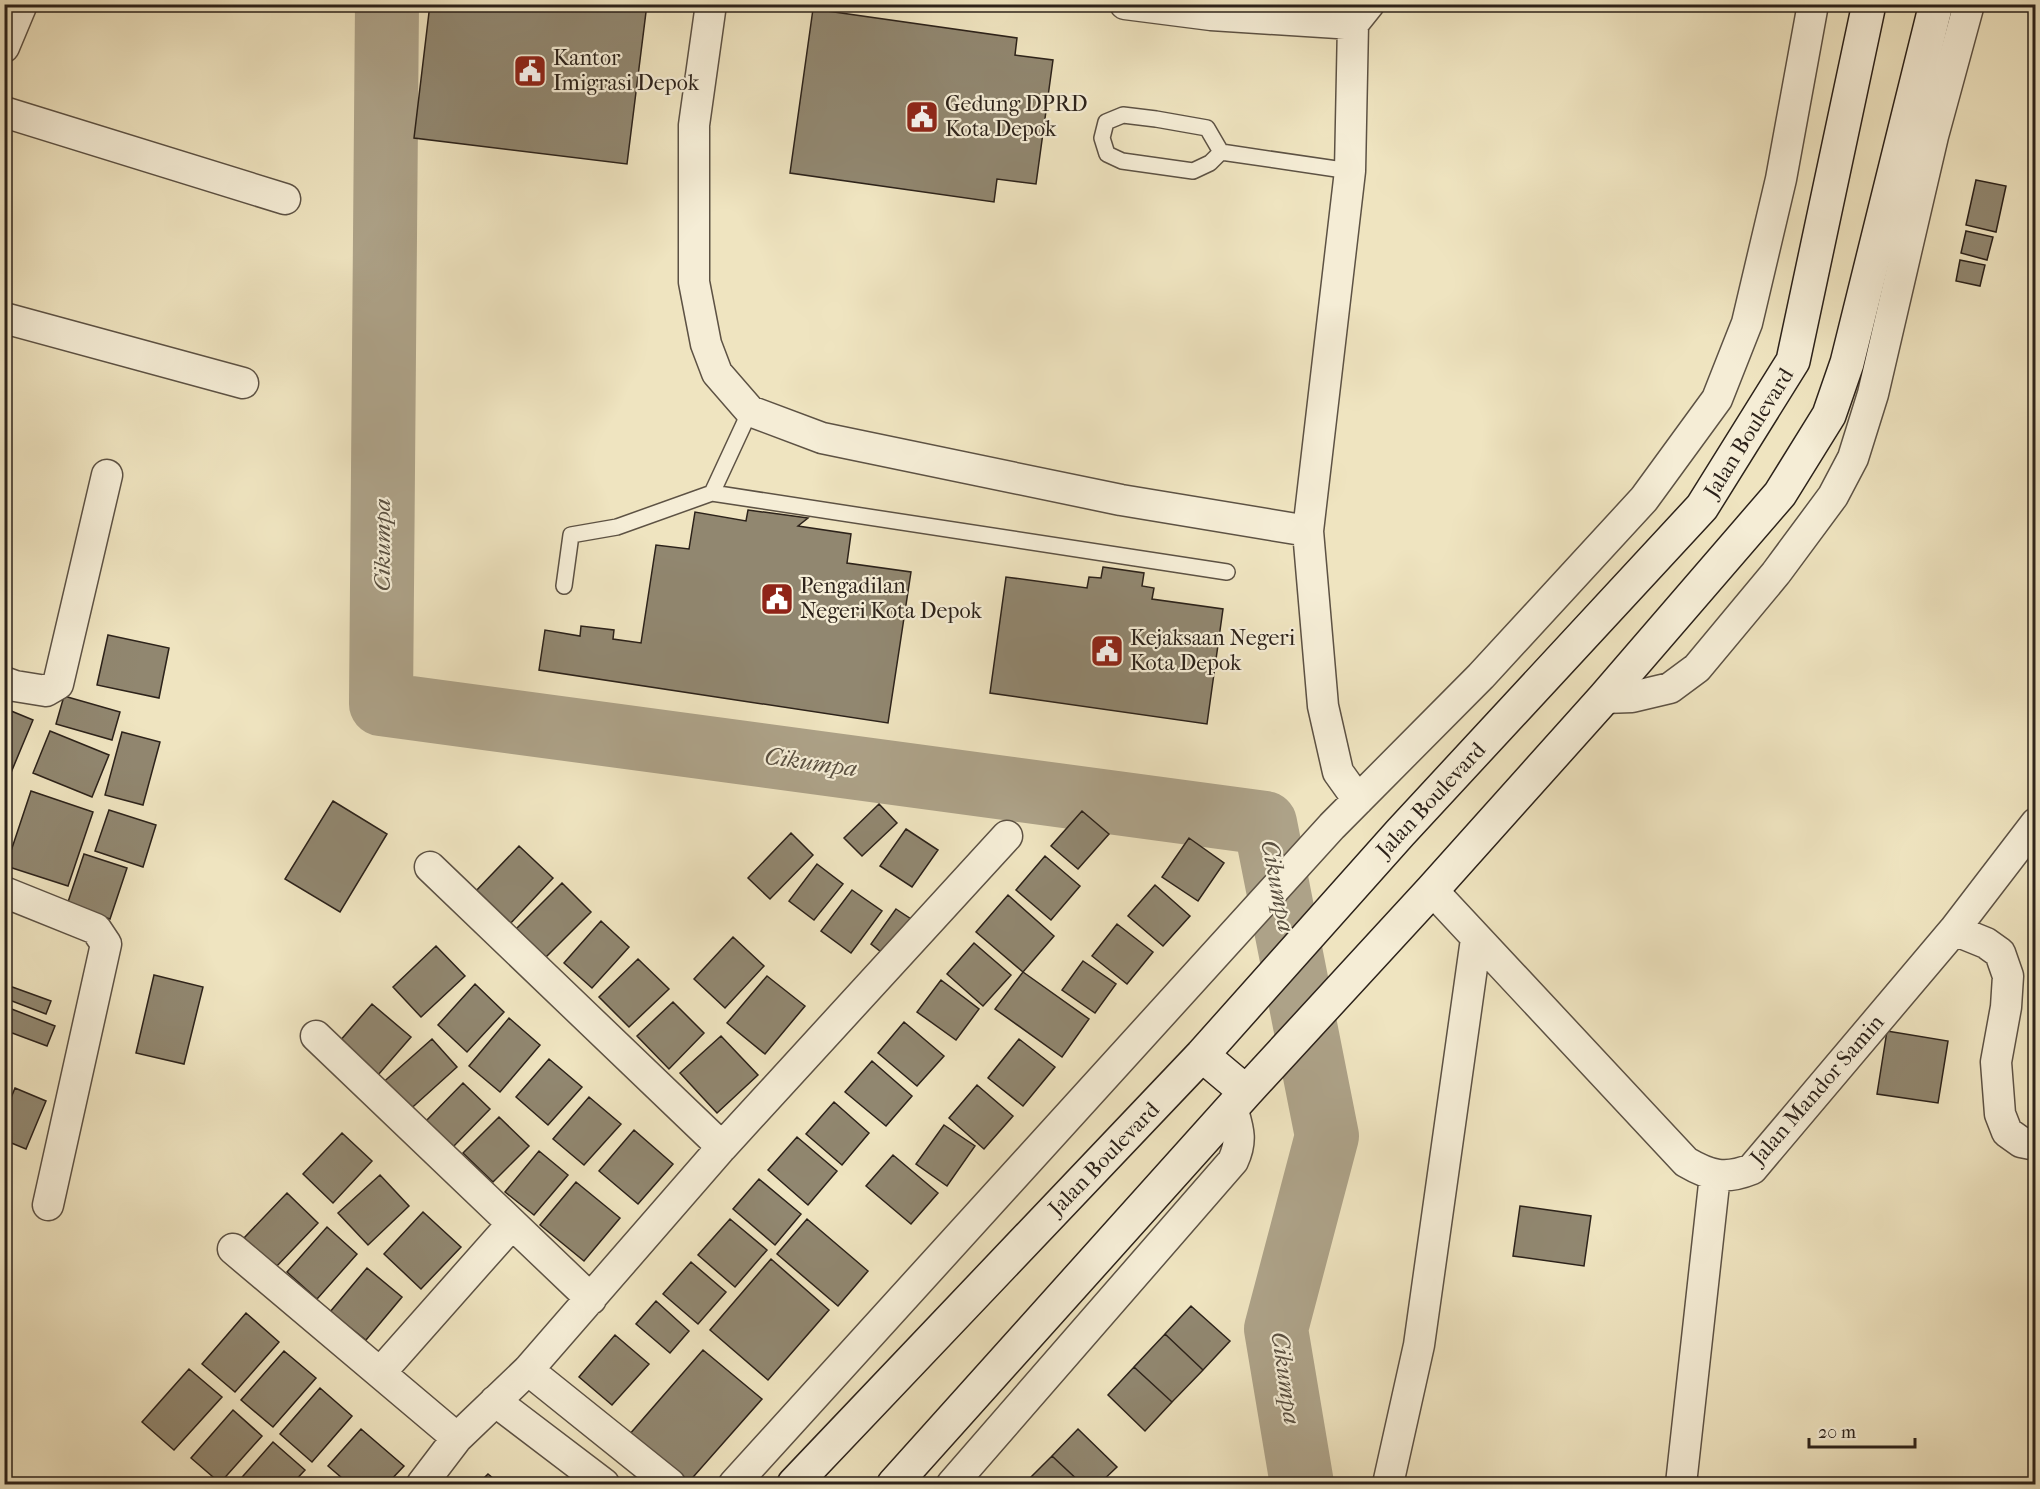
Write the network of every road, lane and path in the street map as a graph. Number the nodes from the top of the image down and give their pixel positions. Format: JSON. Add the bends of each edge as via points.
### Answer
{"nodes":[{"id":1,"x":22,"y":4,"type":"edge"},
{"id":2,"x":711,"y":4,"type":"edge"},
{"id":3,"x":1125,"y":4,"type":"edge"},
{"id":4,"x":1813,"y":4,"type":"edge"},
{"id":5,"x":1869,"y":4,"type":"edge"},
{"id":6,"x":1935,"y":4,"type":"edge"},
{"id":7,"x":1970,"y":4,"type":"edge"},
{"id":8,"x":1361,"y":14,"type":"edge"},
{"id":9,"x":4,"y":47,"type":"edge"},
{"id":10,"x":4,"y":112,"type":"edge"},
{"id":11,"x":1221,"y":152,"type":"junction"},
{"id":12,"x":1350,"y":171,"type":"junction"},
{"id":13,"x":285,"y":199,"type":"dead end"},
{"id":14,"x":4,"y":318,"type":"edge"},
{"id":15,"x":243,"y":383,"type":"dead end"},
{"id":16,"x":750,"y":411,"type":"junction"},
{"id":17,"x":107,"y":475,"type":"dead end"},
{"id":18,"x":712,"y":493,"type":"junction"},
{"id":19,"x":1308,"y":531,"type":"junction"},
{"id":20,"x":1227,"y":572,"type":"dead end"},
{"id":21,"x":564,"y":586,"type":"dead end"},
{"id":22,"x":4,"y":682,"type":"edge"},
{"id":23,"x":1604,"y":698,"type":"junction"},
{"id":24,"x":1358,"y":800,"type":"junction"},
{"id":25,"x":2036,"y":823,"type":"edge"},
{"id":26,"x":1007,"y":836,"type":"dead end"},
{"id":27,"x":430,"y":867,"type":"dead end"},
{"id":28,"x":1432,"y":890,"type":"junction"},
{"id":29,"x":4,"y":892,"type":"edge"},
{"id":30,"x":1954,"y":930,"type":"junction"},
{"id":31,"x":1476,"y":939,"type":"junction"},
{"id":32,"x":316,"y":1036,"type":"dead end"},
{"id":33,"x":1202,"y":1055,"type":"junction"},
{"id":34,"x":1239,"y":1099,"type":"junction"},
{"id":35,"x":2036,"y":1146,"type":"edge"},
{"id":36,"x":722,"y":1147,"type":"junction"},
{"id":37,"x":1715,"y":1175,"type":"junction"},
{"id":38,"x":48,"y":1205,"type":"dead end"},
{"id":39,"x":513,"y":1224,"type":"junction"},
{"id":40,"x":233,"y":1249,"type":"dead end"},
{"id":41,"x":591,"y":1299,"type":"junction"},
{"id":42,"x":528,"y":1370,"type":"junction"},
{"id":43,"x":380,"y":1372,"type":"junction"},
{"id":44,"x":495,"y":1401,"type":"junction"},
{"id":45,"x":457,"y":1438,"type":"junction"},
{"id":46,"x":618,"y":1443,"type":"junction"},
{"id":47,"x":597,"y":1480,"type":"edge"},
{"id":48,"x":422,"y":1485,"type":"edge"},
{"id":49,"x":670,"y":1485,"type":"edge"},
{"id":50,"x":734,"y":1485,"type":"edge"},
{"id":51,"x":794,"y":1485,"type":"edge"},
{"id":52,"x":894,"y":1485,"type":"edge"},
{"id":53,"x":952,"y":1485,"type":"edge"},
{"id":54,"x":1388,"y":1485,"type":"edge"},
{"id":55,"x":1681,"y":1485,"type":"edge"}],
"edges":[{"from":1,"to":9,"type":"street"},
{"from":2,"to":16,"type":"street","via":[[694,125],[694,282],[706,344],[717,374]]},
{"from":3,"to":8,"type":"street","via":[[1211,15]]},
{"from":4,"to":24,"type":"street","via":[[1781,179],[1747,323],[1717,399],[1644,499],[1481,676]]},
{"from":5,"to":33,"type":"main road","name":"Jalan Boulevard","via":[[1793,361],[1702,507],[1400,833]]},
{"from":6,"to":23,"type":"main road","via":[[1847,363],[1829,415],[1780,494]]},
{"from":7,"to":23,"type":"street","via":[[1933,136],[1873,394],[1853,458],[1833,496],[1776,573],[1697,668],[1670,688],[1632,698]]},
{"from":8,"to":12,"type":"street"},
{"from":10,"to":13,"type":"street"},
{"from":11,"to":11,"type":"lane","via":[[1193,171],[1122,161],[1107,154],[1102,138],[1106,122],[1124,115],[1207,128]]},
{"from":11,"to":12,"type":"lane"},
{"from":12,"to":19,"type":"street"},
{"from":14,"to":15,"type":"street"},
{"from":16,"to":18,"type":"lane"},
{"from":16,"to":19,"type":"street","via":[[822,438],[1121,500]]},
{"from":17,"to":22,"type":"street","via":[[58,684],[46,691]]},
{"from":18,"to":20,"type":"lane"},
{"from":18,"to":21,"type":"lane","via":[[617,527],[571,535]]},
{"from":19,"to":24,"type":"street","via":[[1323,706],[1338,772]]},
{"from":23,"to":28,"type":"main road"},
{"from":24,"to":50,"type":"street"},
{"from":25,"to":30,"type":"street","name":"Jalan Mandor Samin"},
{"from":26,"to":36,"type":"street"},
{"from":27,"to":36,"type":"street"},
{"from":28,"to":31,"type":"street","name":"Jalan Mandor Samin"},
{"from":28,"to":34,"type":"main road"},
{"from":29,"to":38,"type":"street","via":[[96,929],[106,944]]},
{"from":30,"to":35,"type":"street","via":[[2000,953],[2008,976],[1996,1062],[2000,1114],[2007,1132]]},
{"from":30,"to":37,"type":"street","name":"Jalan Mandor Samin","via":[[1752,1169],[1735,1176]]},
{"from":31,"to":37,"type":"street","name":"Jalan Mandor Samin","via":[[1686,1162]]},
{"from":31,"to":54,"type":"street","via":[[1419,1345]]},
{"from":32,"to":39,"type":"street"},
{"from":33,"to":34,"type":"main road"},
{"from":33,"to":51,"type":"main road","name":"Jalan Boulevard"},
{"from":34,"to":52,"type":"main road"},
{"from":34,"to":53,"type":"street","via":[[1240,1136],[1233,1161]]},
{"from":36,"to":41,"type":"street"},
{"from":37,"to":55,"type":"street"},
{"from":39,"to":41,"type":"street"},
{"from":39,"to":43,"type":"street"},
{"from":40,"to":43,"type":"street"},
{"from":41,"to":42,"type":"street"},
{"from":42,"to":44,"type":"street"},
{"from":42,"to":46,"type":"street"},
{"from":43,"to":45,"type":"street"},
{"from":44,"to":45,"type":"street"},
{"from":44,"to":47,"type":"street"},
{"from":45,"to":48,"type":"street"},
{"from":46,"to":47,"type":"street"},
{"from":46,"to":49,"type":"street"}]}
